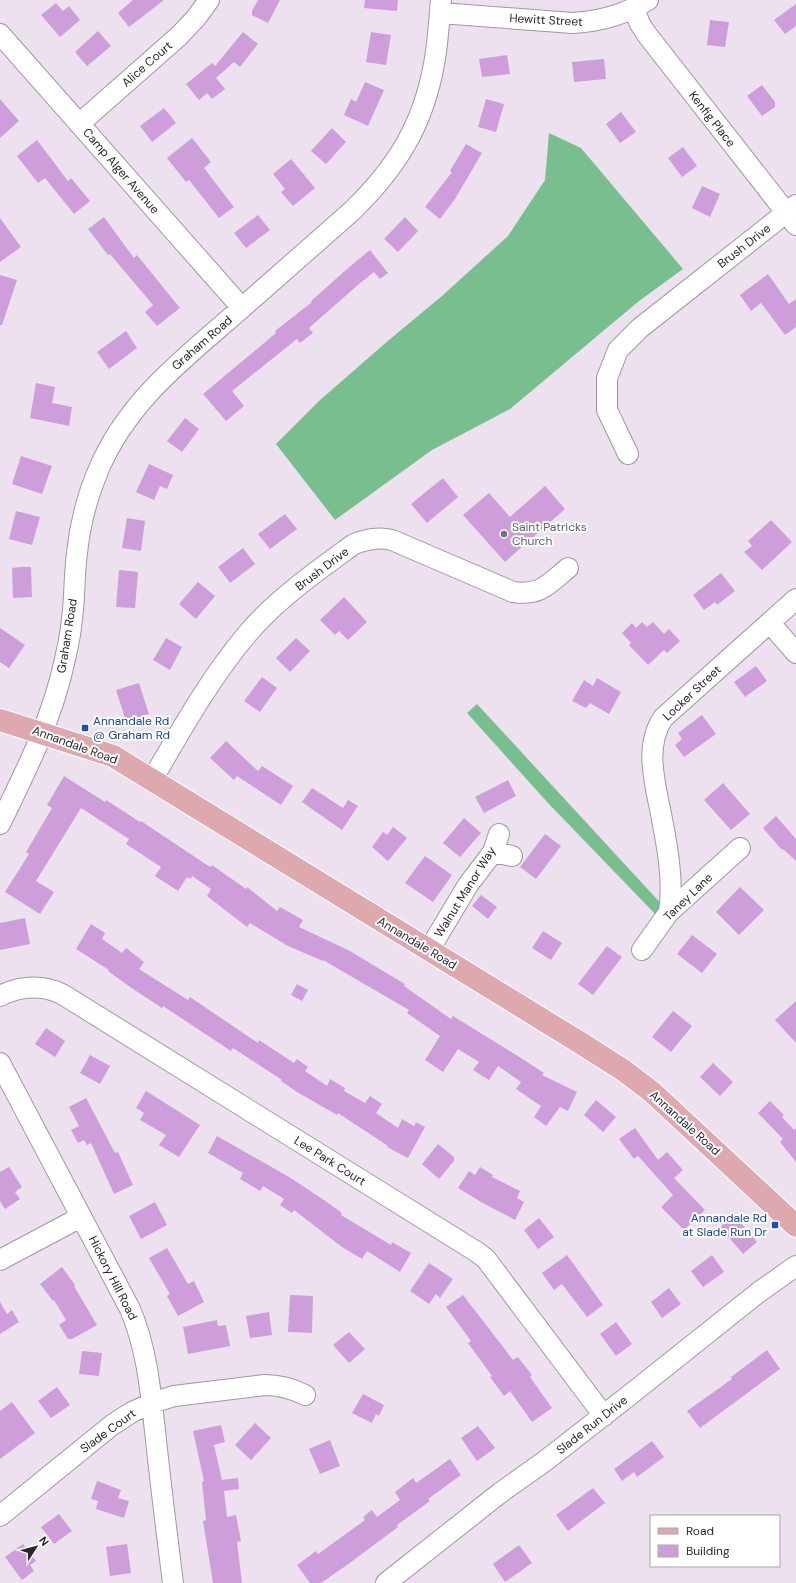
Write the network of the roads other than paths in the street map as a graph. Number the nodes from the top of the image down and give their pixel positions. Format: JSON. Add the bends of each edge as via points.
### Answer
{"nodes":[{"id":1,"x":209,"y":0,"type":"edge"},
{"id":2,"x":641,"y":4,"type":"edge"},
{"id":3,"x":440,"y":6,"type":"edge"},
{"id":4,"x":0,"y":34,"type":"edge"},
{"id":5,"x":79,"y":124,"type":"junction"},
{"id":6,"x":793,"y":214,"type":"edge"},
{"id":7,"x":242,"y":308,"type":"junction"},
{"id":8,"x":628,"y":454,"type":"dead end"},
{"id":9,"x":568,"y":568,"type":"dead end"},
{"id":10,"x":796,"y":599,"type":"edge"},
{"id":11,"x":770,"y":623,"type":"junction"},
{"id":12,"x":796,"y":652,"type":"edge"},
{"id":13,"x":0,"y":720,"type":"edge"},
{"id":14,"x":42,"y":733,"type":"junction"},
{"id":15,"x":152,"y":780,"type":"junction"},
{"id":16,"x":0,"y":824,"type":"edge"},
{"id":17,"x":740,"y":848,"type":"dead end"},
{"id":18,"x":512,"y":856,"type":"dead end"},
{"id":19,"x":669,"y":912,"type":"junction"},
{"id":20,"x":429,"y":950,"type":"junction"},
{"id":21,"x":642,"y":950,"type":"dead end"},
{"id":22,"x":0,"y":996,"type":"edge"},
{"id":23,"x":0,"y":1063,"type":"edge"},
{"id":24,"x":81,"y":1217,"type":"junction"},
{"id":25,"x":796,"y":1226,"type":"edge"},
{"id":26,"x":0,"y":1260,"type":"edge"},
{"id":27,"x":796,"y":1266,"type":"edge"},
{"id":28,"x":305,"y":1395,"type":"dead end"},
{"id":29,"x":152,"y":1403,"type":"junction"},
{"id":30,"x":604,"y":1416,"type":"junction"},
{"id":31,"x":0,"y":1516,"type":"edge"},
{"id":32,"x":173,"y":1583,"type":"edge"},
{"id":33,"x":386,"y":1583,"type":"edge"}],
"edges":[{"from":1,"to":5,"type":"street","name":"Alice Court","via":[[179,36]]},
{"from":2,"to":3,"type":"street","name":"Hewitt Street","via":[[618,15],[573,24]]},
{"from":2,"to":6,"type":"street","name":"Kenfig Place","via":[[640,24],[648,36]]},
{"from":3,"to":7,"type":"street","name":"Graham Road","via":[[435,63],[429,89],[411,135],[392,166],[352,211]]},
{"from":4,"to":5,"type":"street","name":"Camp Alger Avenue"},
{"from":5,"to":7,"type":"street","name":"Camp Alger Avenue"},
{"from":6,"to":8,"type":"street","name":"Brush Drive","via":[[691,286],[640,328],[618,350],[608,378],[607,410]]},
{"from":7,"to":14,"type":"street","name":"Graham Road","via":[[150,390],[131,414],[98,469],[81,523],[72,620],[65,660]]},
{"from":9,"to":15,"type":"street","name":"Brush Drive","via":[[547,586],[525,594],[513,592],[392,540],[366,539],[354,544],[284,598],[248,632],[186,723]]},
{"from":10,"to":11,"type":"street","name":"Locker Street"},
{"from":11,"to":12,"type":"street"},
{"from":11,"to":19,"type":"street","name":"Locker Street","via":[[662,718],[657,727],[652,760],[671,881]]},
{"from":13,"to":14,"type":"main road","name":"Annandale Road"},
{"from":14,"to":15,"type":"main road","name":"Annandale Road","via":[[113,756]]},
{"from":14,"to":16,"type":"street"},
{"from":15,"to":20,"type":"main road","name":"Annandale Road"},
{"from":17,"to":19,"type":"street","name":"Taney Lane"},
{"from":18,"to":20,"type":"street","name":"Walnut Manor Way","via":[[496,843]]},
{"from":19,"to":21,"type":"street","name":"Taney Lane"},
{"from":20,"to":25,"type":"main road","name":"Annandale Road","via":[[579,1042],[646,1087]]},
{"from":22,"to":30,"type":"street","name":"Lee Park Court","via":[[25,987],[41,987],[62,994],[477,1252],[486,1260]]},
{"from":23,"to":24,"type":"street","name":"Hickory Hill Road"},
{"from":24,"to":26,"type":"street"},
{"from":24,"to":29,"type":"street","name":"Hickory Hill Road","via":[[137,1325]]},
{"from":27,"to":30,"type":"street","name":"Slade Run Drive","via":[[759,1292]]},
{"from":28,"to":29,"type":"street","name":"Slade Court","via":[[292,1388],[265,1385],[174,1396]]},
{"from":29,"to":31,"type":"street","name":"Slade Court","via":[[112,1425]]},
{"from":29,"to":32,"type":"street","name":"Hickory Hill Road"},
{"from":30,"to":33,"type":"street","name":"Slade Run Drive","via":[[500,1493]]}]}
